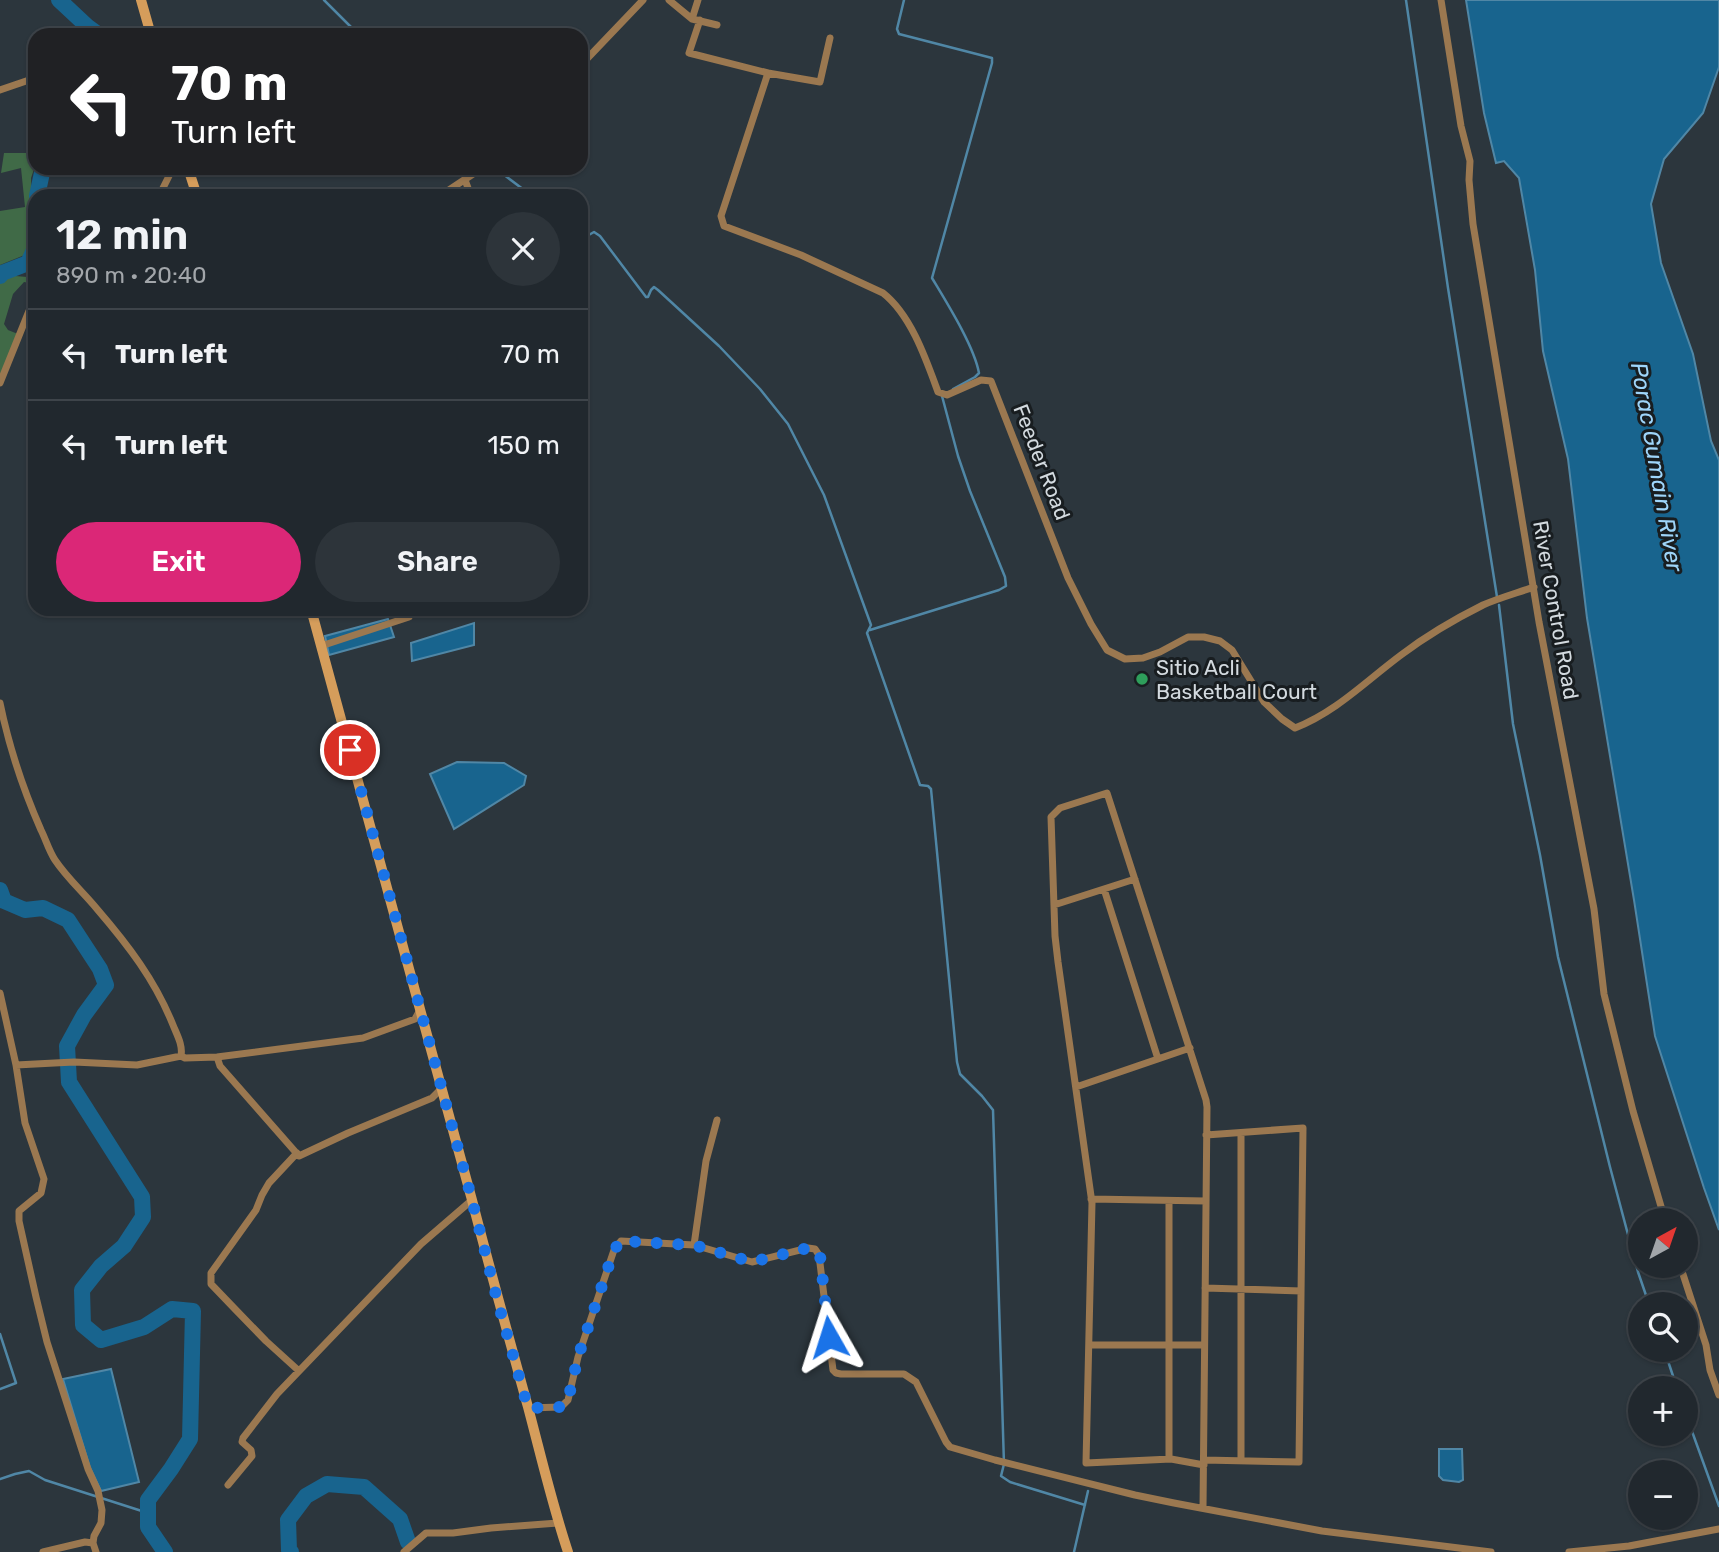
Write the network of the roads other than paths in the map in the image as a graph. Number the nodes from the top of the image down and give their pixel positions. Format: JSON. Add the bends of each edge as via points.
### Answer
{"nodes":[{"id":1,"x":141,"y":0,"type":"edge"},
{"id":2,"x":643,"y":0,"type":"edge"},
{"id":3,"x":669,"y":0,"type":"edge"},
{"id":4,"x":698,"y":0,"type":"edge"},
{"id":5,"x":1441,"y":0,"type":"edge"},
{"id":6,"x":696,"y":19,"type":"junction"},
{"id":7,"x":717,"y":25,"type":"dead end"},
{"id":8,"x":149,"y":28,"type":"edge"},
{"id":9,"x":830,"y":38,"type":"dead end"},
{"id":10,"x":588,"y":58,"type":"edge"},
{"id":11,"x":768,"y":73,"type":"junction"},
{"id":12,"x":28,"y":80,"type":"edge"},
{"id":13,"x":0,"y":90,"type":"edge"},
{"id":14,"x":473,"y":175,"type":"edge"},
{"id":15,"x":466,"y":180,"type":"junction"},
{"id":16,"x":451,"y":189,"type":"edge"},
{"id":17,"x":469,"y":189,"type":"edge"},
{"id":18,"x":28,"y":313,"type":"edge"},
{"id":19,"x":0,"y":383,"type":"edge"},
{"id":20,"x":1534,"y":587,"type":"junction"},
{"id":21,"x":313,"y":616,"type":"edge"},
{"id":22,"x":409,"y":617,"type":"dead end"},
{"id":23,"x":321,"y":646,"type":"junction"},
{"id":24,"x":0,"y":702,"type":"edge"},
{"id":25,"x":1135,"y":878,"type":"junction"},
{"id":26,"x":1104,"y":889,"type":"junction"},
{"id":27,"x":1054,"y":905,"type":"junction"},
{"id":28,"x":0,"y":993,"type":"edge"},
{"id":29,"x":420,"y":1009,"type":"junction"},
{"id":30,"x":1191,"y":1048,"type":"junction"},
{"id":31,"x":181,"y":1056,"type":"junction"},
{"id":32,"x":217,"y":1057,"type":"junction"},
{"id":33,"x":1158,"y":1059,"type":"junction"},
{"id":34,"x":19,"y":1065,"type":"junction"},
{"id":35,"x":1076,"y":1087,"type":"junction"},
{"id":36,"x":442,"y":1088,"type":"junction"},
{"id":37,"x":717,"y":1121,"type":"dead end"},
{"id":38,"x":1241,"y":1133,"type":"junction"},
{"id":39,"x":1206,"y":1135,"type":"junction"},
{"id":40,"x":297,"y":1153,"type":"junction"},
{"id":41,"x":1091,"y":1199,"type":"junction"},
{"id":42,"x":472,"y":1200,"type":"junction"},
{"id":43,"x":1169,"y":1201,"type":"junction"},
{"id":44,"x":1206,"y":1202,"type":"junction"},
{"id":45,"x":1661,"y":1208,"type":"edge"},
{"id":46,"x":694,"y":1245,"type":"junction"},
{"id":47,"x":1684,"y":1278,"type":"edge"},
{"id":48,"x":1205,"y":1288,"type":"junction"},
{"id":49,"x":1241,"y":1289,"type":"junction"},
{"id":50,"x":1301,"y":1292,"type":"junction"},
{"id":51,"x":1089,"y":1345,"type":"junction"},
{"id":52,"x":1204,"y":1345,"type":"junction"},
{"id":53,"x":1169,"y":1346,"type":"junction"},
{"id":54,"x":299,"y":1371,"type":"junction"},
{"id":55,"x":1719,"y":1395,"type":"edge"},
{"id":56,"x":528,"y":1408,"type":"junction"},
{"id":57,"x":1169,"y":1460,"type":"junction"},
{"id":58,"x":1241,"y":1461,"type":"junction"},
{"id":59,"x":1203,"y":1463,"type":"junction"},
{"id":60,"x":228,"y":1485,"type":"dead end"},
{"id":61,"x":1203,"y":1508,"type":"junction"},
{"id":62,"x":558,"y":1523,"type":"junction"},
{"id":63,"x":1719,"y":1529,"type":"edge"},
{"id":64,"x":93,"y":1543,"type":"junction"},
{"id":65,"x":43,"y":1552,"type":"edge"},
{"id":66,"x":96,"y":1552,"type":"edge"},
{"id":67,"x":404,"y":1552,"type":"edge"},
{"id":68,"x":568,"y":1552,"type":"edge"},
{"id":69,"x":1491,"y":1552,"type":"edge"},
{"id":70,"x":1569,"y":1552,"type":"edge"}],
"edges":[{"from":1,"to":8,"type":"main road"},
{"from":2,"to":10,"type":"street"},
{"from":3,"to":6,"type":"street"},
{"from":4,"to":6,"type":"street"},
{"from":5,"to":20,"type":"street","name":"River Control Road"},
{"from":6,"to":7,"type":"street"},
{"from":6,"to":11,"type":"street","via":[[689,53]]},
{"from":9,"to":11,"type":"street","via":[[820,82]]},
{"from":11,"to":20,"type":"street","name":"Feeder Road","via":[[720,216],[724,226],[883,293],[903,315],[938,392],[947,396],[981,380],[991,381],[1068,578],[1107,650],[1125,659],[1143,658],[1188,638],[1220,641],[1232,650],[1264,702],[1295,728],[1338,705],[1443,627],[1485,604]]},
{"from":12,"to":13,"type":"street"},
{"from":14,"to":15,"type":"street"},
{"from":15,"to":16,"type":"street"},
{"from":15,"to":17,"type":"street"},
{"from":18,"to":19,"type":"street"},
{"from":20,"to":45,"type":"street","name":"River Control Road","via":[[1594,909],[1604,994]]},
{"from":21,"to":23,"type":"main road"},
{"from":22,"to":23,"type":"street"},
{"from":23,"to":29,"type":"main road"},
{"from":24,"to":31,"type":"street","via":[[30,804],[54,858],[138,958],[165,1006]]},
{"from":25,"to":26,"type":"street"},
{"from":25,"to":27,"type":"street","via":[[1107,793],[1060,808],[1051,817]]},
{"from":25,"to":30,"type":"street"},
{"from":26,"to":27,"type":"street"},
{"from":26,"to":33,"type":"street"},
{"from":27,"to":35,"type":"street"},
{"from":28,"to":34,"type":"street"},
{"from":29,"to":32,"type":"street","via":[[415,1019],[363,1038]]},
{"from":29,"to":36,"type":"main road"},
{"from":30,"to":33,"type":"street"},
{"from":30,"to":39,"type":"street","via":[[1206,1100]]},
{"from":31,"to":32,"type":"street"},
{"from":31,"to":34,"type":"street","via":[[138,1065]]},
{"from":32,"to":40,"type":"street"},
{"from":33,"to":35,"type":"street"},
{"from":34,"to":64,"type":"street","via":[[25,1123],[44,1179],[41,1193],[19,1211],[19,1221],[47,1342],[98,1491],[102,1523]]},
{"from":35,"to":41,"type":"street"},
{"from":36,"to":40,"type":"street","via":[[432,1098],[299,1156]]},
{"from":36,"to":42,"type":"main road"},
{"from":37,"to":46,"type":"street","via":[[706,1161]]},
{"from":38,"to":39,"type":"street"},
{"from":38,"to":49,"type":"street"},
{"from":38,"to":50,"type":"street","via":[[1303,1128]]},
{"from":39,"to":44,"type":"street"},
{"from":40,"to":54,"type":"street","via":[[269,1183],[256,1210],[211,1273],[211,1284]]},
{"from":41,"to":43,"type":"street"},
{"from":41,"to":51,"type":"street"},
{"from":42,"to":54,"type":"street","via":[[421,1244]]},
{"from":42,"to":56,"type":"main road"},
{"from":43,"to":44,"type":"street"},
{"from":43,"to":53,"type":"street"},
{"from":44,"to":48,"type":"street"},
{"from":46,"to":56,"type":"street","via":[[621,1241],[582,1345],[568,1400],[561,1407]]},
{"from":46,"to":61,"type":"street","via":[[752,1262],[815,1250],[820,1255],[833,1370],[911,1377],[950,1447]]},
{"from":47,"to":55,"type":"street"},
{"from":48,"to":49,"type":"street"},
{"from":48,"to":52,"type":"street"},
{"from":49,"to":50,"type":"street"},
{"from":49,"to":58,"type":"street"},
{"from":50,"to":58,"type":"street","via":[[1299,1462]]},
{"from":51,"to":53,"type":"street"},
{"from":51,"to":57,"type":"street","via":[[1086,1463]]},
{"from":52,"to":53,"type":"street"},
{"from":52,"to":59,"type":"street"},
{"from":53,"to":57,"type":"street"},
{"from":54,"to":60,"type":"street","via":[[243,1438],[252,1456]]},
{"from":56,"to":62,"type":"main road"},
{"from":57,"to":59,"type":"street"},
{"from":58,"to":59,"type":"street"},
{"from":59,"to":61,"type":"street"},
{"from":61,"to":69,"type":"street","via":[[1322,1531]]},
{"from":62,"to":67,"type":"street","via":[[426,1533]]},
{"from":62,"to":68,"type":"main road"},
{"from":63,"to":70,"type":"street"},
{"from":64,"to":65,"type":"street"},
{"from":64,"to":66,"type":"street"}]}
